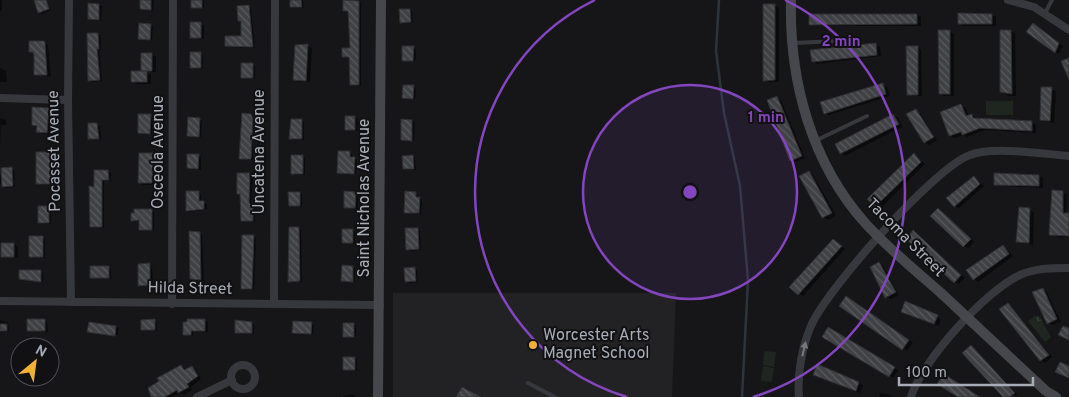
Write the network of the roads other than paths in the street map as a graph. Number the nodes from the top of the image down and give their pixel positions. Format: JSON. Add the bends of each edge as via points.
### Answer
{"nodes":[{"id":1,"x":69,"y":0,"type":"edge"},
{"id":2,"x":173,"y":0,"type":"edge"},
{"id":3,"x":275,"y":0,"type":"edge"},
{"id":4,"x":380,"y":0,"type":"edge"},
{"id":5,"x":791,"y":0,"type":"edge"},
{"id":6,"x":1008,"y":0,"type":"edge"},
{"id":7,"x":1052,"y":0,"type":"edge"},
{"id":8,"x":1045,"y":13,"type":"junction"},
{"id":9,"x":1069,"y":30,"type":"edge"},
{"id":10,"x":838,"y":41,"type":"dead end"},
{"id":11,"x":792,"y":44,"type":"junction"},
{"id":12,"x":0,"y":98,"type":"edge"},
{"id":13,"x":68,"y":100,"type":"junction"},
{"id":14,"x":867,"y":116,"type":"dead end"},
{"id":15,"x":815,"y":141,"type":"junction"},
{"id":16,"x":1069,"y":156,"type":"edge"},
{"id":17,"x":879,"y":237,"type":"junction"},
{"id":18,"x":1069,"y":268,"type":"edge"},
{"id":19,"x":0,"y":301,"type":"edge"},
{"id":20,"x":70,"y":302,"type":"junction"},
{"id":21,"x":274,"y":303,"type":"junction"},
{"id":22,"x":172,"y":304,"type":"junction"},
{"id":23,"x":380,"y":305,"type":"junction"},
{"id":24,"x":968,"y":318,"type":"junction"},
{"id":25,"x":232,"y":380,"type":"dead end"},
{"id":26,"x":528,"y":382,"type":"dead end"},
{"id":27,"x":197,"y":397,"type":"edge"},
{"id":28,"x":378,"y":397,"type":"edge"},
{"id":29,"x":554,"y":397,"type":"edge"},
{"id":30,"x":799,"y":397,"type":"edge"},
{"id":31,"x":912,"y":397,"type":"edge"},
{"id":32,"x":1056,"y":397,"type":"edge"}],
"edges":[{"from":1,"to":13,"type":"street","name":"Pocasset Avenue"},
{"from":2,"to":22,"type":"street","name":"Osceola Avenue"},
{"from":3,"to":21,"type":"street","name":"Uncatena Avenue"},
{"from":4,"to":23,"type":"street","name":"Saint Nicholas Avenue"},
{"from":5,"to":11,"type":"street","name":"Tacoma Street"},
{"from":6,"to":8,"type":"street"},
{"from":7,"to":8,"type":"lane"},
{"from":8,"to":9,"type":"street"},
{"from":10,"to":11,"type":"lane"},
{"from":11,"to":15,"type":"street","name":"Tacoma Street","via":[[796,80]]},
{"from":12,"to":13,"type":"street"},
{"from":13,"to":20,"type":"street","name":"Pocasset Avenue"},
{"from":14,"to":15,"type":"lane"},
{"from":15,"to":17,"type":"street","name":"Tacoma Street","via":[[830,174]]},
{"from":16,"to":17,"type":"street","via":[[992,152],[968,155],[956,161],[930,184]]},
{"from":17,"to":24,"type":"street","name":"Tacoma Street"},
{"from":30,"to":17,"type":"street","one_way":true,"via":[[800,369],[811,326],[833,290]]},
{"from":18,"to":24,"type":"street","via":[[1021,274],[996,289]]},
{"from":19,"to":20,"type":"street","name":"Hilda Street"},
{"from":20,"to":22,"type":"street","name":"Hilda Street"},
{"from":21,"to":22,"type":"street","name":"Hilda Street"},
{"from":21,"to":23,"type":"street","name":"Hilda Street"},
{"from":23,"to":28,"type":"street","name":"Saint Nicholas Avenue"},
{"from":24,"to":31,"type":"street","via":[[926,366]]},
{"from":24,"to":32,"type":"street","name":"Tacoma Street"},
{"from":25,"to":27,"type":"street"},
{"from":26,"to":29,"type":"lane"}]}
